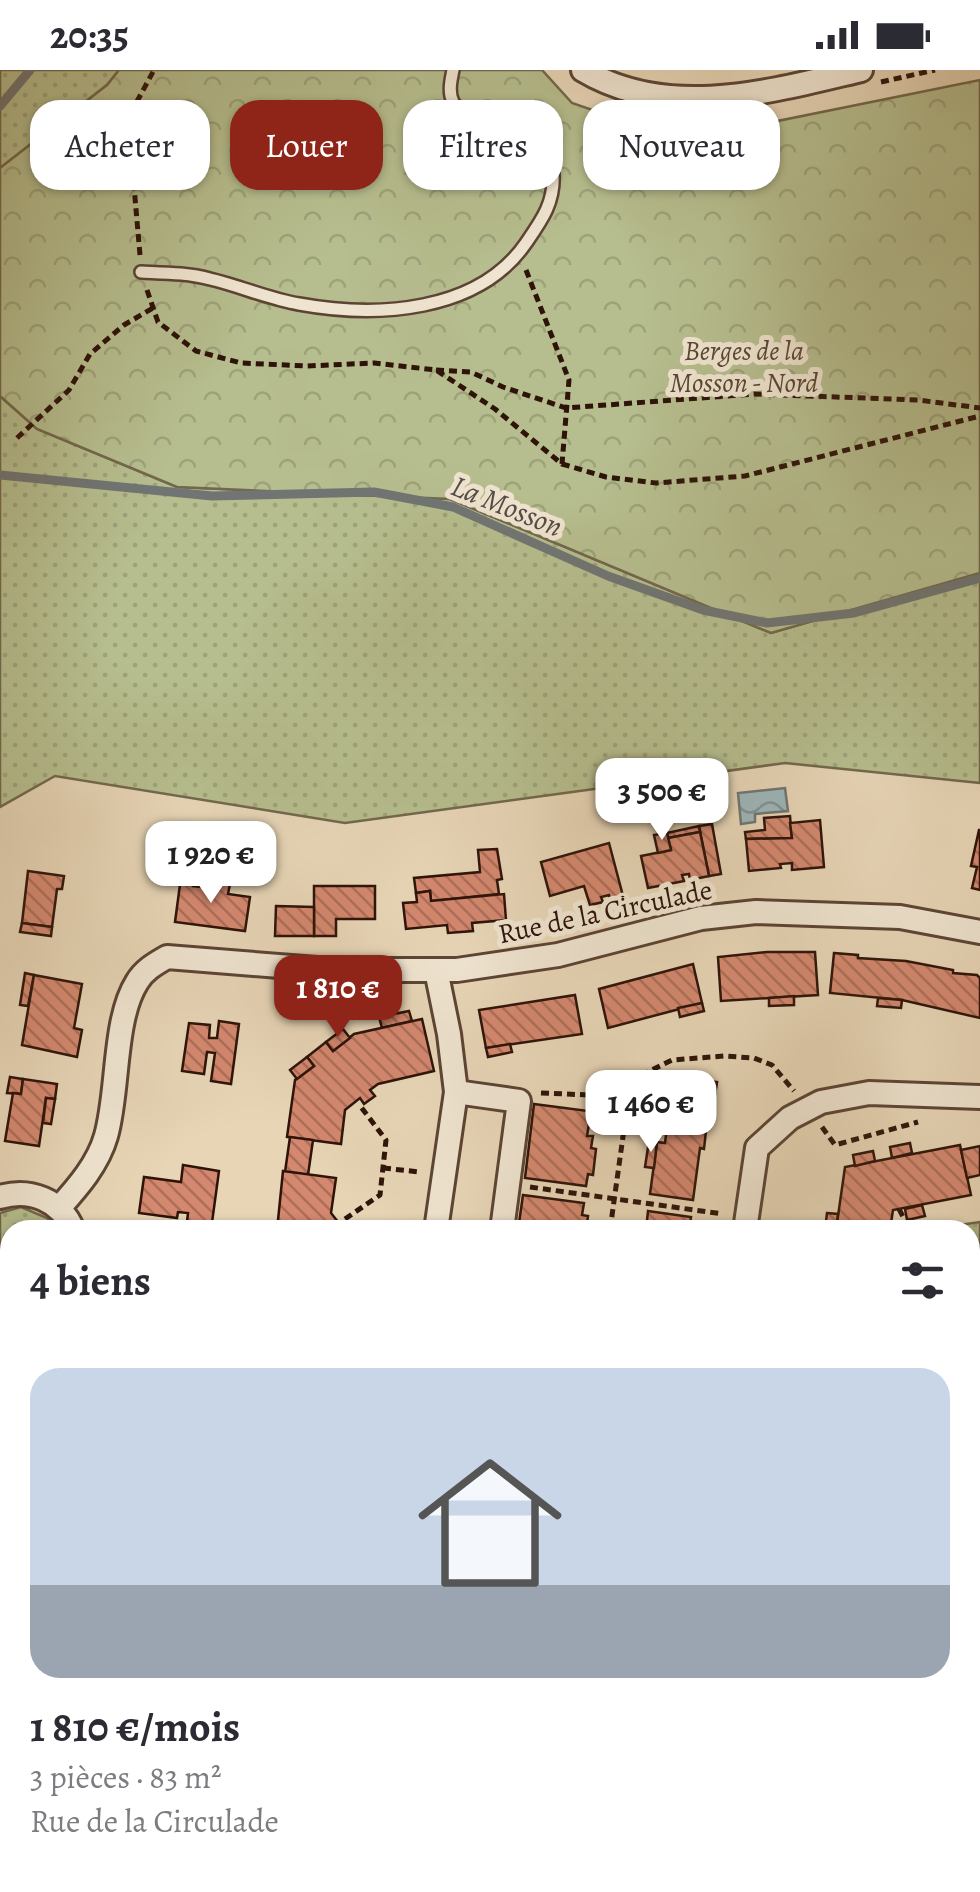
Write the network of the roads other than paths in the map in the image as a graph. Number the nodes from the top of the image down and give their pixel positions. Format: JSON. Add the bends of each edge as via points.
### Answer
{"nodes":[{"id":1,"x":453,"y":70,"type":"edge"},
{"id":2,"x":583,"y":70,"type":"edge"},
{"id":3,"x":861,"y":70,"type":"edge"},
{"id":4,"x":141,"y":272,"type":"road end"},
{"id":5,"x":980,"y":932,"type":"edge"},
{"id":6,"x":436,"y":970,"type":"junction"},
{"id":7,"x":456,"y":1092,"type":"junction"},
{"id":8,"x":980,"y":1097,"type":"edge"},
{"id":9,"x":0,"y":1197,"type":"edge"},
{"id":10,"x":59,"y":1208,"type":"junction"},
{"id":11,"x":67,"y":1220,"type":"edge"},
{"id":12,"x":437,"y":1220,"type":"edge"},
{"id":13,"x":503,"y":1220,"type":"edge"},
{"id":14,"x":746,"y":1220,"type":"edge"}],
"edges":[{"from":1,"to":4,"type":"lane","via":[[453,102],[532,150],[553,173],[551,203],[519,253],[487,279],[453,298],[338,310],[211,279]]},
{"from":2,"to":3,"type":"street","via":[[641,94],[696,98],[756,93]]},
{"from":5,"to":6,"type":"street","name":"Rue de la Circulade","via":[[900,916],[756,912],[701,918],[558,956]]},
{"from":6,"to":7,"type":"street"},
{"from":6,"to":10,"type":"street","name":"Rue de la Circulade","via":[[330,970],[167,957],[150,967],[126,1005],[106,1138]]},
{"from":7,"to":12,"type":"street"},
{"from":7,"to":13,"type":"street","via":[[519,1101]]},
{"from":8,"to":14,"type":"street","via":[[869,1093],[808,1108],[756,1148]]},
{"from":9,"to":10,"type":"street","via":[[30,1194]]},
{"from":10,"to":11,"type":"street"}]}
